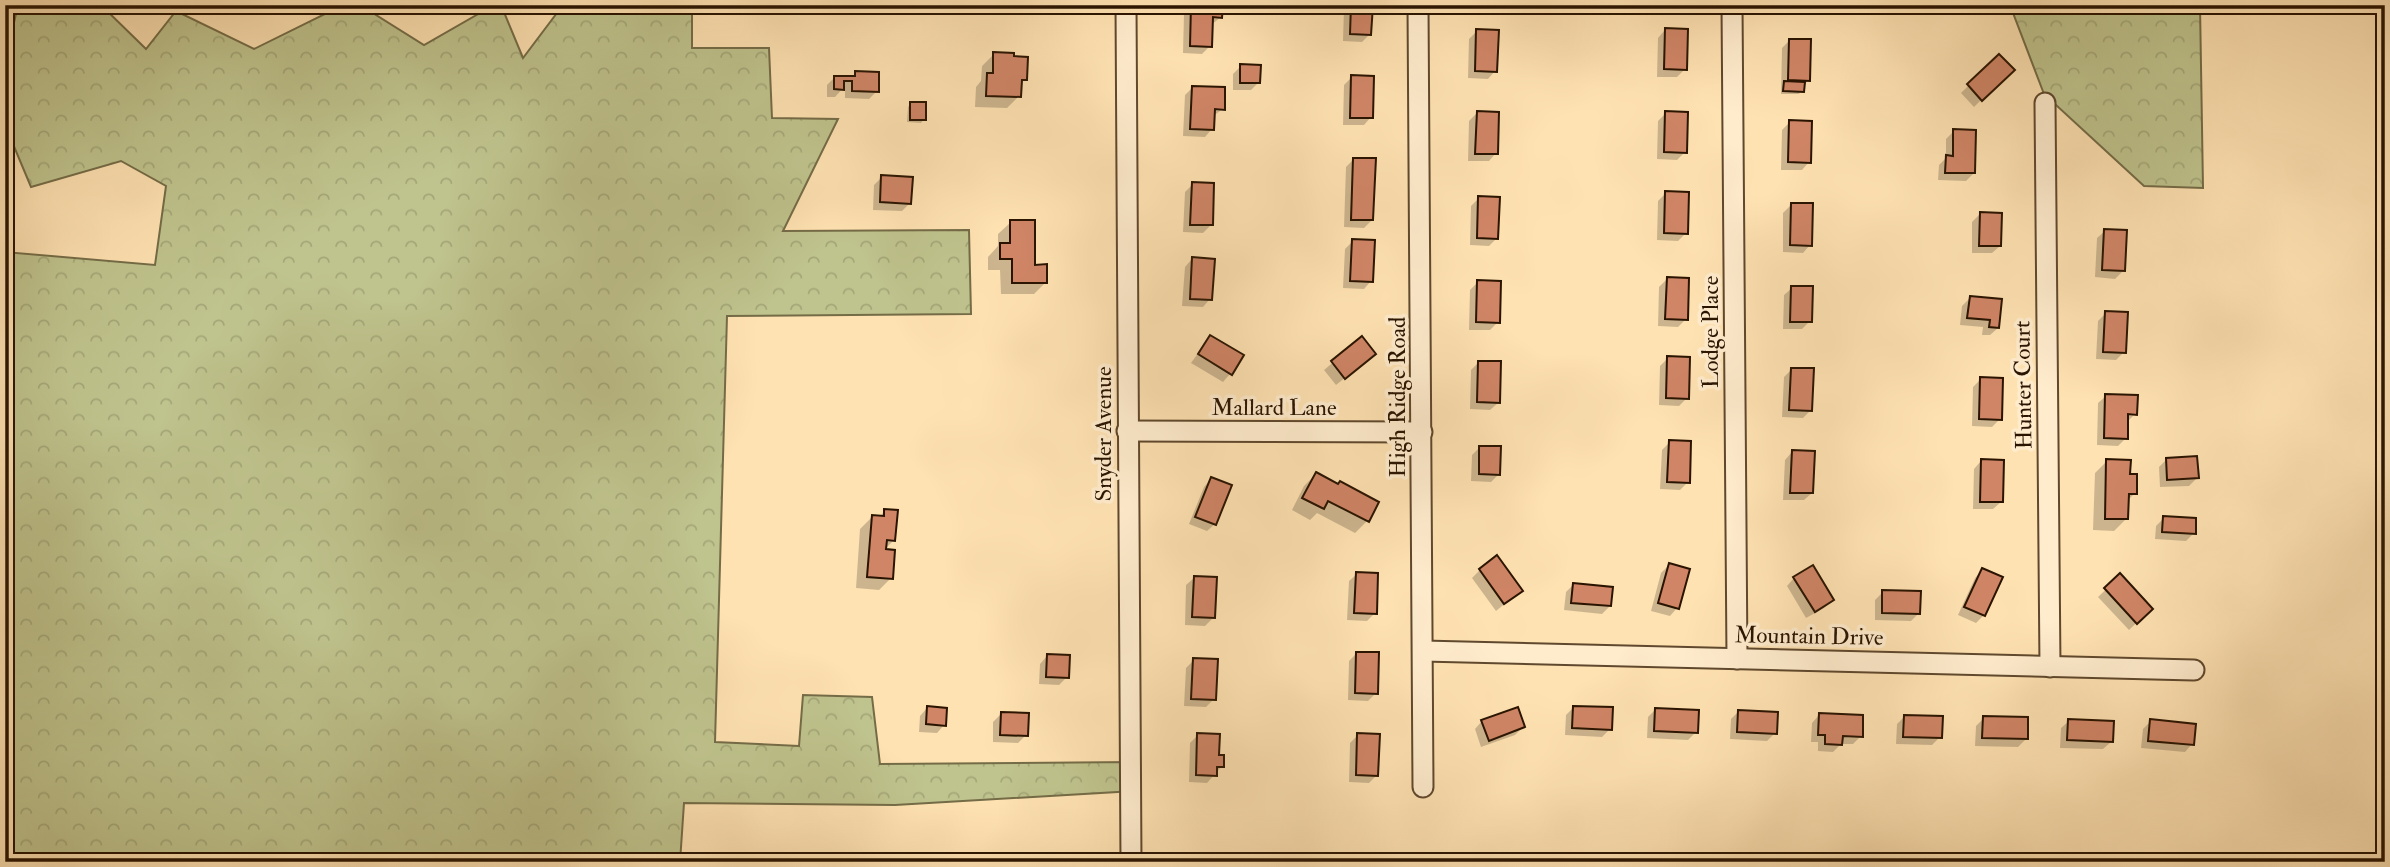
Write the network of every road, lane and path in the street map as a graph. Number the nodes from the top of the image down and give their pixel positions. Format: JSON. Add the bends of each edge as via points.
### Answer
{"nodes":[{"id":1,"x":1126,"y":5,"type":"edge"},
{"id":2,"x":1418,"y":5,"type":"edge"},
{"id":3,"x":1732,"y":5,"type":"edge"},
{"id":4,"x":2045,"y":103,"type":"dead end"},
{"id":5,"x":1127,"y":430,"type":"junction"},
{"id":6,"x":1422,"y":432,"type":"junction"},
{"id":7,"x":1423,"y":651,"type":"junction"},
{"id":8,"x":1737,"y":659,"type":"junction"},
{"id":9,"x":2050,"y":667,"type":"junction"},
{"id":10,"x":2194,"y":670,"type":"dead end"},
{"id":11,"x":1423,"y":788,"type":"dead end"},
{"id":12,"x":1130,"y":862,"type":"edge"}],
"edges":[{"from":1,"to":5,"type":"street","name":"Snyder Avenue"},
{"from":2,"to":6,"type":"street","name":"High Ridge Road"},
{"from":3,"to":8,"type":"street","name":"Lodge Place"},
{"from":4,"to":9,"type":"street","name":"Hunter Court"},
{"from":5,"to":6,"type":"street","name":"Mallard Lane"},
{"from":5,"to":12,"type":"street","name":"Snyder Avenue"},
{"from":6,"to":7,"type":"street","name":"High Ridge Road"},
{"from":7,"to":8,"type":"street","name":"Mountain Drive"},
{"from":7,"to":11,"type":"street","name":"High Ridge Road"},
{"from":8,"to":9,"type":"street","name":"Mountain Drive"},
{"from":9,"to":10,"type":"street","name":"Mountain Drive"}]}
